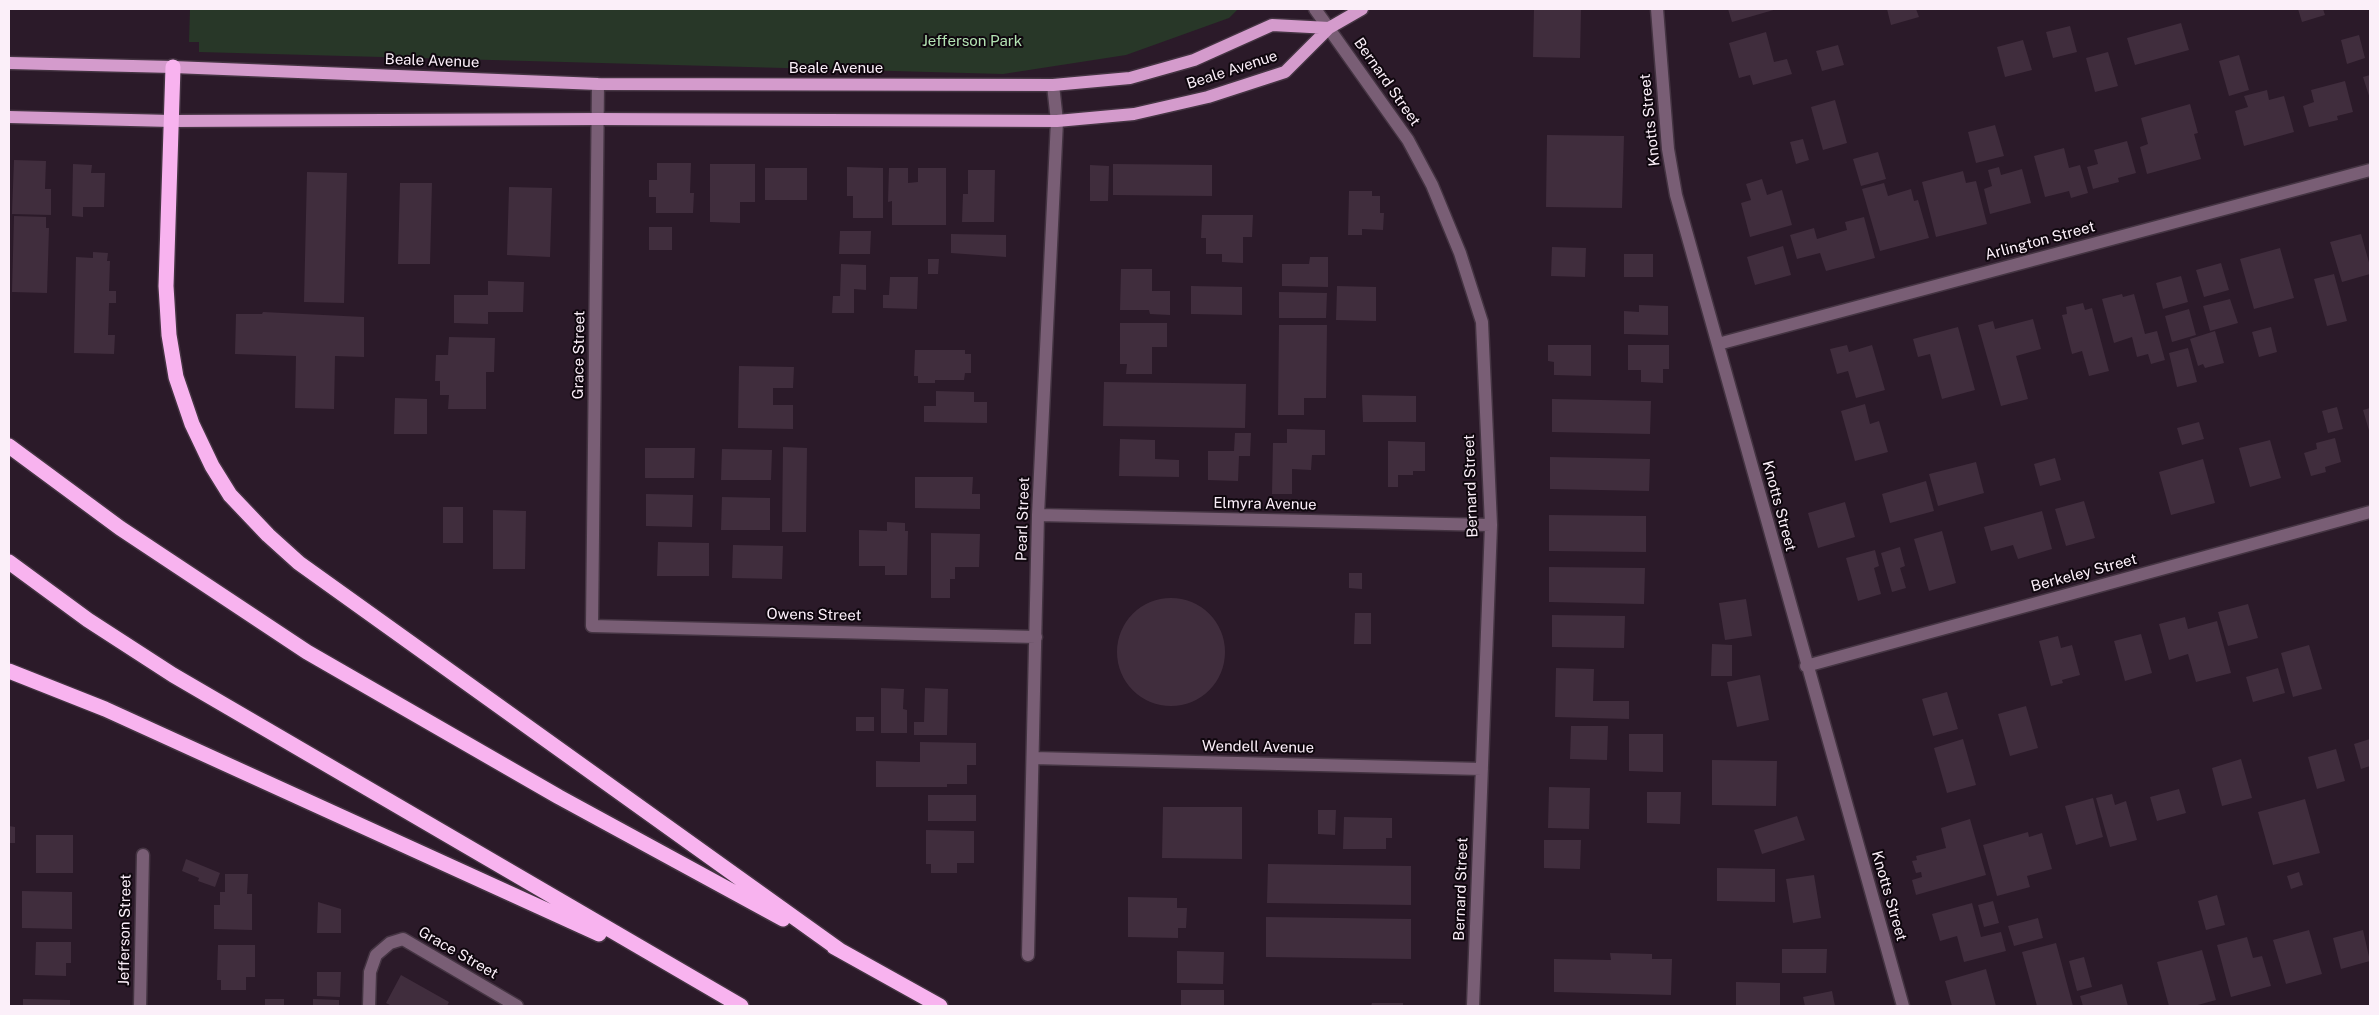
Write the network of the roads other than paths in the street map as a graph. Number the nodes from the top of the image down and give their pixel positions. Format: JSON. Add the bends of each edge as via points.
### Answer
{"nodes":[{"id":1,"x":1315,"y":9,"type":"edge"},
{"id":2,"x":1362,"y":9,"type":"edge"},
{"id":3,"x":1656,"y":9,"type":"edge"},
{"id":4,"x":1329,"y":28,"type":"junction"},
{"id":5,"x":9,"y":63,"type":"edge"},
{"id":6,"x":174,"y":66,"type":"junction"},
{"id":7,"x":598,"y":84,"type":"junction"},
{"id":8,"x":1053,"y":85,"type":"junction"},
{"id":9,"x":9,"y":118,"type":"edge"},
{"id":10,"x":598,"y":119,"type":"junction"},
{"id":11,"x":171,"y":121,"type":"junction"},
{"id":12,"x":1057,"y":121,"type":"junction"},
{"id":13,"x":2370,"y":170,"type":"edge"},
{"id":14,"x":1718,"y":344,"type":"junction"},
{"id":15,"x":9,"y":446,"type":"edge"},
{"id":16,"x":2370,"y":512,"type":"edge"},
{"id":17,"x":1038,"y":515,"type":"junction"},
{"id":18,"x":1491,"y":525,"type":"junction"},
{"id":19,"x":9,"y":562,"type":"edge"},
{"id":20,"x":592,"y":626,"type":"joint"},
{"id":21,"x":1036,"y":637,"type":"junction"},
{"id":22,"x":1806,"y":666,"type":"junction"},
{"id":23,"x":9,"y":671,"type":"edge"},
{"id":24,"x":1033,"y":758,"type":"junction"},
{"id":25,"x":1482,"y":769,"type":"junction"},
{"id":26,"x":142,"y":855,"type":"dead end"},
{"id":27,"x":841,"y":951,"type":"junction"},
{"id":28,"x":1028,"y":955,"type":"dead end"},
{"id":29,"x":678,"y":970,"type":"junction"},
{"id":30,"x":140,"y":1006,"type":"edge"},
{"id":31,"x":369,"y":1006,"type":"edge"},
{"id":32,"x":517,"y":1006,"type":"edge"},
{"id":33,"x":741,"y":1006,"type":"edge"},
{"id":34,"x":940,"y":1006,"type":"edge"},
{"id":35,"x":1473,"y":1006,"type":"edge"},
{"id":36,"x":1902,"y":1006,"type":"edge"}],
"edges":[{"from":1,"to":4,"type":"street","name":"Bernard Street"},
{"from":2,"to":4,"type":"main road"},
{"from":3,"to":14,"type":"street","name":"Knotts Street","via":[[1668,149],[1676,195]]},
{"from":4,"to":8,"type":"main road","name":"Beale Avenue","via":[[1272,25],[1194,60],[1130,78]]},
{"from":4,"to":12,"type":"main road","name":"Beale Avenue","via":[[1285,72],[1208,97],[1134,114]]},
{"from":4,"to":18,"type":"street","name":"Bernard Street","via":[[1408,140],[1432,185],[1460,253],[1482,322]]},
{"from":5,"to":6,"type":"main road","name":"Beale Avenue"},
{"from":6,"to":7,"type":"main road","name":"Beale Avenue"},
{"from":6,"to":11,"type":"highway"},
{"from":7,"to":8,"type":"main road","name":"Beale Avenue"},
{"from":7,"to":10,"type":"street","name":"Grace Street"},
{"from":8,"to":12,"type":"street","name":"Pearl Street"},
{"from":9,"to":11,"type":"main road","name":"Beale Avenue"},
{"from":10,"to":11,"type":"main road","name":"Beale Avenue"},
{"from":10,"to":12,"type":"main road","name":"Beale Avenue"},
{"from":10,"to":20,"type":"street","name":"Grace Street"},
{"from":11,"to":27,"type":"highway","via":[[166,286],[169,335],[176,377],[192,424],[230,495],[299,563]]},
{"from":12,"to":17,"type":"street","name":"Pearl Street"},
{"from":13,"to":14,"type":"street","name":"Arlington Street"},
{"from":14,"to":22,"type":"street","name":"Knotts Street"},
{"from":15,"to":27,"type":"highway","via":[[120,528],[307,652],[559,798]]},
{"from":16,"to":22,"type":"street","name":"Berkeley Street"},
{"from":17,"to":18,"type":"street","name":"Elmyra Avenue"},
{"from":17,"to":21,"type":"street","name":"Pearl Street"},
{"from":18,"to":25,"type":"street","name":"Bernard Street"},
{"from":19,"to":29,"type":"highway","via":[[88,620],[173,675]]},
{"from":20,"to":21,"type":"street","name":"Owens Street"},
{"from":21,"to":24,"type":"street","name":"Pearl Street"},
{"from":22,"to":36,"type":"street","name":"Knotts Street"},
{"from":23,"to":29,"type":"highway","via":[[184,744]]},
{"from":24,"to":25,"type":"street","name":"Wendell Avenue"},
{"from":24,"to":28,"type":"street","name":"Pearl Street"},
{"from":25,"to":35,"type":"street","name":"Bernard Street"},
{"from":26,"to":30,"type":"street","name":"Jefferson Street"},
{"from":27,"to":34,"type":"highway"},
{"from":29,"to":33,"type":"highway"},
{"from":31,"to":32,"type":"street","name":"Grace Street","via":[[370,972],[376,955],[390,943],[403,940]]}]}
